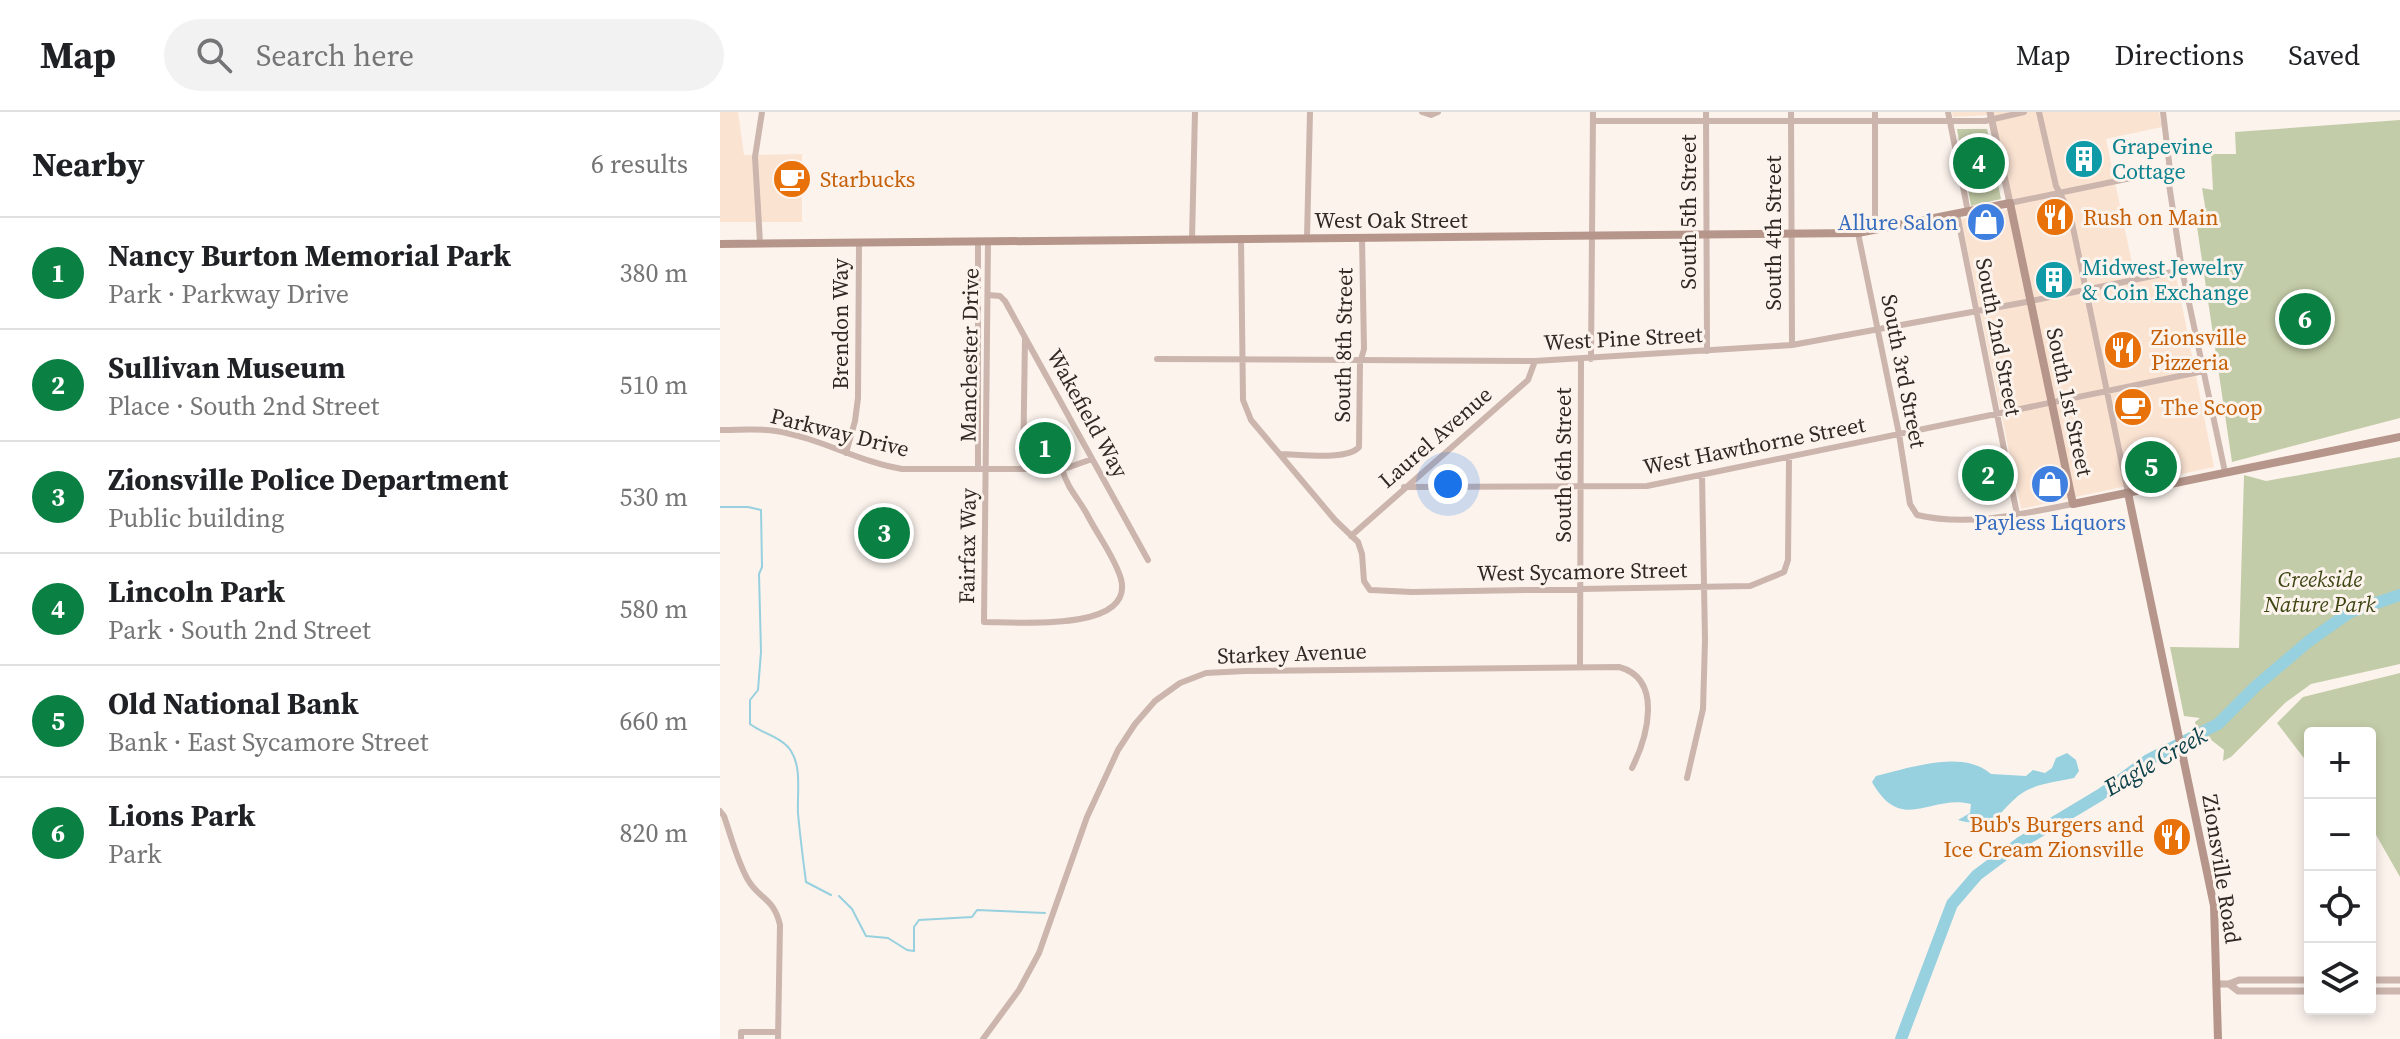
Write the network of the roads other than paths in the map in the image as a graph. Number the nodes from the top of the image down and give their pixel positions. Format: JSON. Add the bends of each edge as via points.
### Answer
{"nodes":[{"id":1,"x":762,"y":112,"type":"edge"},
{"id":2,"x":1195,"y":112,"type":"edge"},
{"id":3,"x":1310,"y":112,"type":"edge"},
{"id":4,"x":1422,"y":112,"type":"edge"},
{"id":5,"x":1438,"y":112,"type":"edge"},
{"id":6,"x":1593,"y":112,"type":"edge"},
{"id":7,"x":1706,"y":112,"type":"edge"},
{"id":8,"x":1791,"y":112,"type":"edge"},
{"id":9,"x":1875,"y":112,"type":"edge"},
{"id":10,"x":1948,"y":112,"type":"edge"},
{"id":11,"x":2024,"y":112,"type":"edge"},
{"id":12,"x":2039,"y":112,"type":"edge"},
{"id":13,"x":2163,"y":112,"type":"edge"},
{"id":14,"x":1991,"y":116,"type":"edge"},
{"id":15,"x":1790,"y":120,"type":"junction"},
{"id":16,"x":1593,"y":121,"type":"junction"},
{"id":17,"x":1706,"y":121,"type":"junction"},
{"id":18,"x":1875,"y":121,"type":"junction"},
{"id":19,"x":1950,"y":121,"type":"junction"},
{"id":20,"x":2170,"y":170,"type":"junction"},
{"id":21,"x":2059,"y":193,"type":"junction"},
{"id":22,"x":2010,"y":203,"type":"junction"},
{"id":23,"x":1968,"y":212,"type":"junction"},
{"id":24,"x":1957,"y":214,"type":"junction"},
{"id":25,"x":1875,"y":230,"type":"junction"},
{"id":26,"x":1791,"y":233,"type":"junction"},
{"id":27,"x":1858,"y":233,"type":"junction"},
{"id":28,"x":1707,"y":234,"type":"junction"},
{"id":29,"x":1592,"y":236,"type":"junction"},
{"id":30,"x":1362,"y":237,"type":"junction"},
{"id":31,"x":1307,"y":238,"type":"junction"},
{"id":32,"x":1192,"y":239,"type":"junction"},
{"id":33,"x":1241,"y":239,"type":"junction"},
{"id":34,"x":983,"y":241,"type":"junction"},
{"id":35,"x":859,"y":242,"type":"junction"},
{"id":36,"x":760,"y":243,"type":"junction"},
{"id":37,"x":720,"y":244,"type":"edge"},
{"id":38,"x":2182,"y":270,"type":"junction"},
{"id":39,"x":2086,"y":290,"type":"junction"},
{"id":40,"x":988,"y":295,"type":"junction"},
{"id":41,"x":2030,"y":301,"type":"junction"},
{"id":42,"x":1976,"y":312,"type":"junction"},
{"id":43,"x":1879,"y":330,"type":"junction"},
{"id":44,"x":1025,"y":338,"type":"junction"},
{"id":45,"x":1792,"y":345,"type":"junction"},
{"id":46,"x":1707,"y":351,"type":"junction"},
{"id":47,"x":1157,"y":359,"type":"dead end"},
{"id":48,"x":1361,"y":359,"type":"junction"},
{"id":49,"x":1581,"y":359,"type":"junction"},
{"id":50,"x":1591,"y":359,"type":"junction"},
{"id":51,"x":1243,"y":360,"type":"junction"},
{"id":52,"x":1535,"y":361,"type":"junction"},
{"id":53,"x":2204,"y":371,"type":"junction"},
{"id":54,"x":2107,"y":391,"type":"junction"},
{"id":55,"x":2051,"y":402,"type":"junction"},
{"id":56,"x":1995,"y":414,"type":"junction"},
{"id":57,"x":720,"y":430,"type":"edge"},
{"id":58,"x":1899,"y":434,"type":"junction"},
{"id":59,"x":2400,"y":437,"type":"edge"},
{"id":60,"x":846,"y":453,"type":"junction"},
{"id":61,"x":1279,"y":454,"type":"junction"},
{"id":62,"x":1789,"y":458,"type":"junction"},
{"id":63,"x":1092,"y":459,"type":"junction"},
{"id":64,"x":982,"y":469,"type":"junction"},
{"id":65,"x":1023,"y":469,"type":"junction"},
{"id":66,"x":1062,"y":469,"type":"junction"},
{"id":67,"x":2225,"y":472,"type":"junction"},
{"id":68,"x":1702,"y":475,"type":"junction"},
{"id":69,"x":1404,"y":487,"type":"junction"},
{"id":70,"x":1581,"y":488,"type":"junction"},
{"id":71,"x":2128,"y":493,"type":"junction"},
{"id":72,"x":2073,"y":504,"type":"junction"},
{"id":73,"x":2017,"y":514,"type":"junction"},
{"id":74,"x":1351,"y":536,"type":"junction"},
{"id":75,"x":1148,"y":560,"type":"dead end"},
{"id":76,"x":1705,"y":588,"type":"junction"},
{"id":77,"x":1582,"y":590,"type":"junction"},
{"id":78,"x":1580,"y":666,"type":"junction"},
{"id":79,"x":1632,"y":768,"type":"dead end"},
{"id":80,"x":1687,"y":778,"type":"dead end"},
{"id":81,"x":720,"y":811,"type":"edge"},
{"id":82,"x":2304,"y":980,"type":"edge"},
{"id":83,"x":2376,"y":980,"type":"edge"},
{"id":84,"x":2400,"y":980,"type":"edge"},
{"id":85,"x":2218,"y":984,"type":"junction"},
{"id":86,"x":2229,"y":984,"type":"junction"},
{"id":87,"x":2304,"y":991,"type":"edge"},
{"id":88,"x":2376,"y":991,"type":"edge"},
{"id":89,"x":2400,"y":991,"type":"edge"},
{"id":90,"x":778,"y":1035,"type":"edge"},
{"id":91,"x":741,"y":1039,"type":"edge"},
{"id":92,"x":983,"y":1039,"type":"edge"},
{"id":93,"x":2218,"y":1039,"type":"edge"}],
"edges":[{"from":1,"to":36,"type":"street","via":[[755,157]]},
{"from":2,"to":32,"type":"street"},
{"from":3,"to":31,"type":"street"},
{"from":4,"to":5,"type":"street"},
{"from":6,"to":16,"type":"street","name":"South 6th Street"},
{"from":7,"to":17,"type":"street","name":"South 5th Street"},
{"from":8,"to":15,"type":"street","name":"South 4th Street"},
{"from":9,"to":18,"type":"street"},
{"from":10,"to":19,"type":"street"},
{"from":11,"to":14,"type":"street"},
{"from":12,"to":21,"type":"street"},
{"from":13,"to":20,"type":"street"},
{"from":14,"to":19,"type":"street"},
{"from":14,"to":22,"type":"street","name":"South 1st Street"},
{"from":15,"to":17,"type":"street"},
{"from":15,"to":18,"type":"street"},
{"from":15,"to":26,"type":"street","name":"South 4th Street"},
{"from":16,"to":17,"type":"street"},
{"from":16,"to":29,"type":"street","name":"South 6th Street"},
{"from":17,"to":28,"type":"street","name":"South 5th Street"},
{"from":18,"to":19,"type":"street"},
{"from":18,"to":25,"type":"street"},
{"from":19,"to":23,"type":"street"},
{"from":20,"to":21,"type":"street","name":"West Oak Street"},
{"from":20,"to":38,"type":"street"},
{"from":21,"to":22,"type":"street","name":"West Oak Street"},
{"from":21,"to":39,"type":"street","via":[[2070,213]]},
{"from":22,"to":23,"type":"main road","name":"West Oak Street"},
{"from":22,"to":41,"type":"main road","name":"South 1st Street"},
{"from":23,"to":24,"type":"main road","name":"West Oak Street"},
{"from":24,"to":25,"type":"main road","name":"West Oak Street"},
{"from":24,"to":42,"type":"street","name":"South 2nd Street"},
{"from":25,"to":27,"type":"main road","name":"West Oak Street"},
{"from":26,"to":27,"type":"main road","name":"West Oak Street"},
{"from":26,"to":28,"type":"main road","name":"West Oak Street"},
{"from":26,"to":45,"type":"street","name":"South 4th Street"},
{"from":27,"to":43,"type":"street","name":"South 3rd Street"},
{"from":28,"to":29,"type":"main road","name":"West Oak Street"},
{"from":28,"to":46,"type":"street","name":"South 5th Street"},
{"from":29,"to":30,"type":"main road","name":"West Oak Street"},
{"from":29,"to":50,"type":"street","name":"South 6th Street"},
{"from":30,"to":31,"type":"main road","name":"West Oak Street"},
{"from":30,"to":48,"type":"street","name":"South 8th Street"},
{"from":31,"to":33,"type":"main road","name":"West Oak Street"},
{"from":32,"to":33,"type":"main road","name":"West Oak Street"},
{"from":32,"to":34,"type":"main road","name":"West Oak Street"},
{"from":33,"to":51,"type":"street"},
{"from":34,"to":35,"type":"main road","name":"West Oak Street"},
{"from":34,"to":40,"type":"street","name":"Manchester Drive"},
{"from":34,"to":64,"type":"street","name":"Manchester Drive"},
{"from":35,"to":36,"type":"main road","name":"West Oak Street"},
{"from":35,"to":60,"type":"street","name":"Brendon Way","via":[[858,398]]},
{"from":36,"to":37,"type":"main road","name":"West Oak Street"},
{"from":38,"to":39,"type":"street","name":"West Pine Street"},
{"from":38,"to":53,"type":"street"},
{"from":39,"to":41,"type":"street","name":"West Pine Street"},
{"from":39,"to":54,"type":"street"},
{"from":40,"to":44,"type":"street","name":"Wakefield Way","via":[[1005,301]]},
{"from":40,"to":64,"type":"street","name":"Manchester Drive"},
{"from":41,"to":42,"type":"street","name":"West Pine Street"},
{"from":41,"to":55,"type":"main road","name":"South 1st Street"},
{"from":42,"to":43,"type":"street","name":"West Pine Street"},
{"from":42,"to":56,"type":"street","name":"South 2nd Street"},
{"from":43,"to":45,"type":"street","name":"West Pine Street"},
{"from":43,"to":58,"type":"street","name":"South 3rd Street"},
{"from":44,"to":63,"type":"street","name":"Wakefield Way"},
{"from":44,"to":65,"type":"street"},
{"from":45,"to":46,"type":"street","name":"West Pine Street"},
{"from":46,"to":50,"type":"street","name":"West Pine Street"},
{"from":47,"to":51,"type":"street","name":"West Pine Street"},
{"from":48,"to":51,"type":"street","name":"West Pine Street"},
{"from":48,"to":52,"type":"street","name":"West Pine Street"},
{"from":48,"to":61,"type":"street","name":"South 8th Street","via":[[1359,447],[1343,455]]},
{"from":49,"to":50,"type":"street","name":"West Pine Street"},
{"from":49,"to":52,"type":"street","name":"West Pine Street"},
{"from":49,"to":70,"type":"street","name":"South 6th Street"},
{"from":51,"to":61,"type":"street","via":[[1245,409]]},
{"from":52,"to":69,"type":"street","name":"Laurel Avenue","via":[[1528,380]]},
{"from":53,"to":54,"type":"street","name":"West Hawthorne Street"},
{"from":53,"to":67,"type":"street"},
{"from":54,"to":55,"type":"street","name":"West Hawthorne Street"},
{"from":54,"to":71,"type":"street"},
{"from":55,"to":56,"type":"street","name":"West Hawthorne Street"},
{"from":55,"to":72,"type":"main road","name":"South 1st Street"},
{"from":56,"to":58,"type":"street","name":"West Hawthorne Street"},
{"from":56,"to":73,"type":"street","name":"South 2nd Street"},
{"from":57,"to":60,"type":"street","name":"Parkway Drive","via":[[776,431]]},
{"from":58,"to":62,"type":"street","name":"West Hawthorne Street"},
{"from":58,"to":73,"type":"street","name":"South 3rd Street","via":[[1910,504],[1917,515],[1981,520]]},
{"from":59,"to":67,"type":"main road"},
{"from":60,"to":64,"type":"street","name":"Parkway Drive","via":[[902,469]]},
{"from":61,"to":74,"type":"street"},
{"from":62,"to":68,"type":"street","name":"West Hawthorne Street"},
{"from":62,"to":76,"type":"street","name":"West Sycamore Street","via":[[1784,572],[1750,586]]},
{"from":63,"to":66,"type":"street","name":"Parkway Drive"},
{"from":63,"to":75,"type":"street","name":"Wakefield Way"},
{"from":64,"to":65,"type":"street","name":"Parkway Drive"},
{"from":64,"to":66,"type":"street","name":"Fairfax Way","via":[[984,622],[1093,618],[1120,595],[1121,580]]},
{"from":65,"to":66,"type":"street","name":"Parkway Drive"},
{"from":67,"to":71,"type":"main road"},
{"from":68,"to":70,"type":"street","name":"West Hawthorne Street","via":[[1647,486]]},
{"from":68,"to":76,"type":"street"},
{"from":69,"to":70,"type":"street","name":"West Hawthorne Street"},
{"from":69,"to":74,"type":"street","name":"Laurel Avenue"},
{"from":70,"to":77,"type":"street","name":"South 6th Street"},
{"from":71,"to":72,"type":"main road"},
{"from":71,"to":85,"type":"main road","name":"Zionsville Road","via":[[2214,906]]},
{"from":72,"to":73,"type":"street"},
{"from":74,"to":77,"type":"street","name":"West Sycamore Street","via":[[1360,548],[1366,586],[1376,592]]},
{"from":76,"to":77,"type":"street","name":"West Sycamore Street"},
{"from":76,"to":80,"type":"street","via":[[1703,709]]},
{"from":77,"to":78,"type":"street","name":"South 6th Street"},
{"from":78,"to":79,"type":"street","name":"Starkey Avenue","via":[[1625,668],[1642,683],[1648,710],[1642,749]]},
{"from":78,"to":92,"type":"street","name":"Starkey Avenue","via":[[1245,671],[1206,673],[1180,683],[1155,701],[1118,750],[1079,839],[1039,953]]},
{"from":81,"to":90,"type":"street","via":[[745,876],[777,910]]},
{"from":82,"to":86,"type":"street"},
{"from":83,"to":84,"type":"street"},
{"from":85,"to":86,"type":"street"},
{"from":85,"to":93,"type":"main road","name":"Zionsville Road"},
{"from":86,"to":87,"type":"street","via":[[2238,991]]},
{"from":88,"to":89,"type":"street"},
{"from":90,"to":91,"type":"street","via":[[741,1032]]}]}
